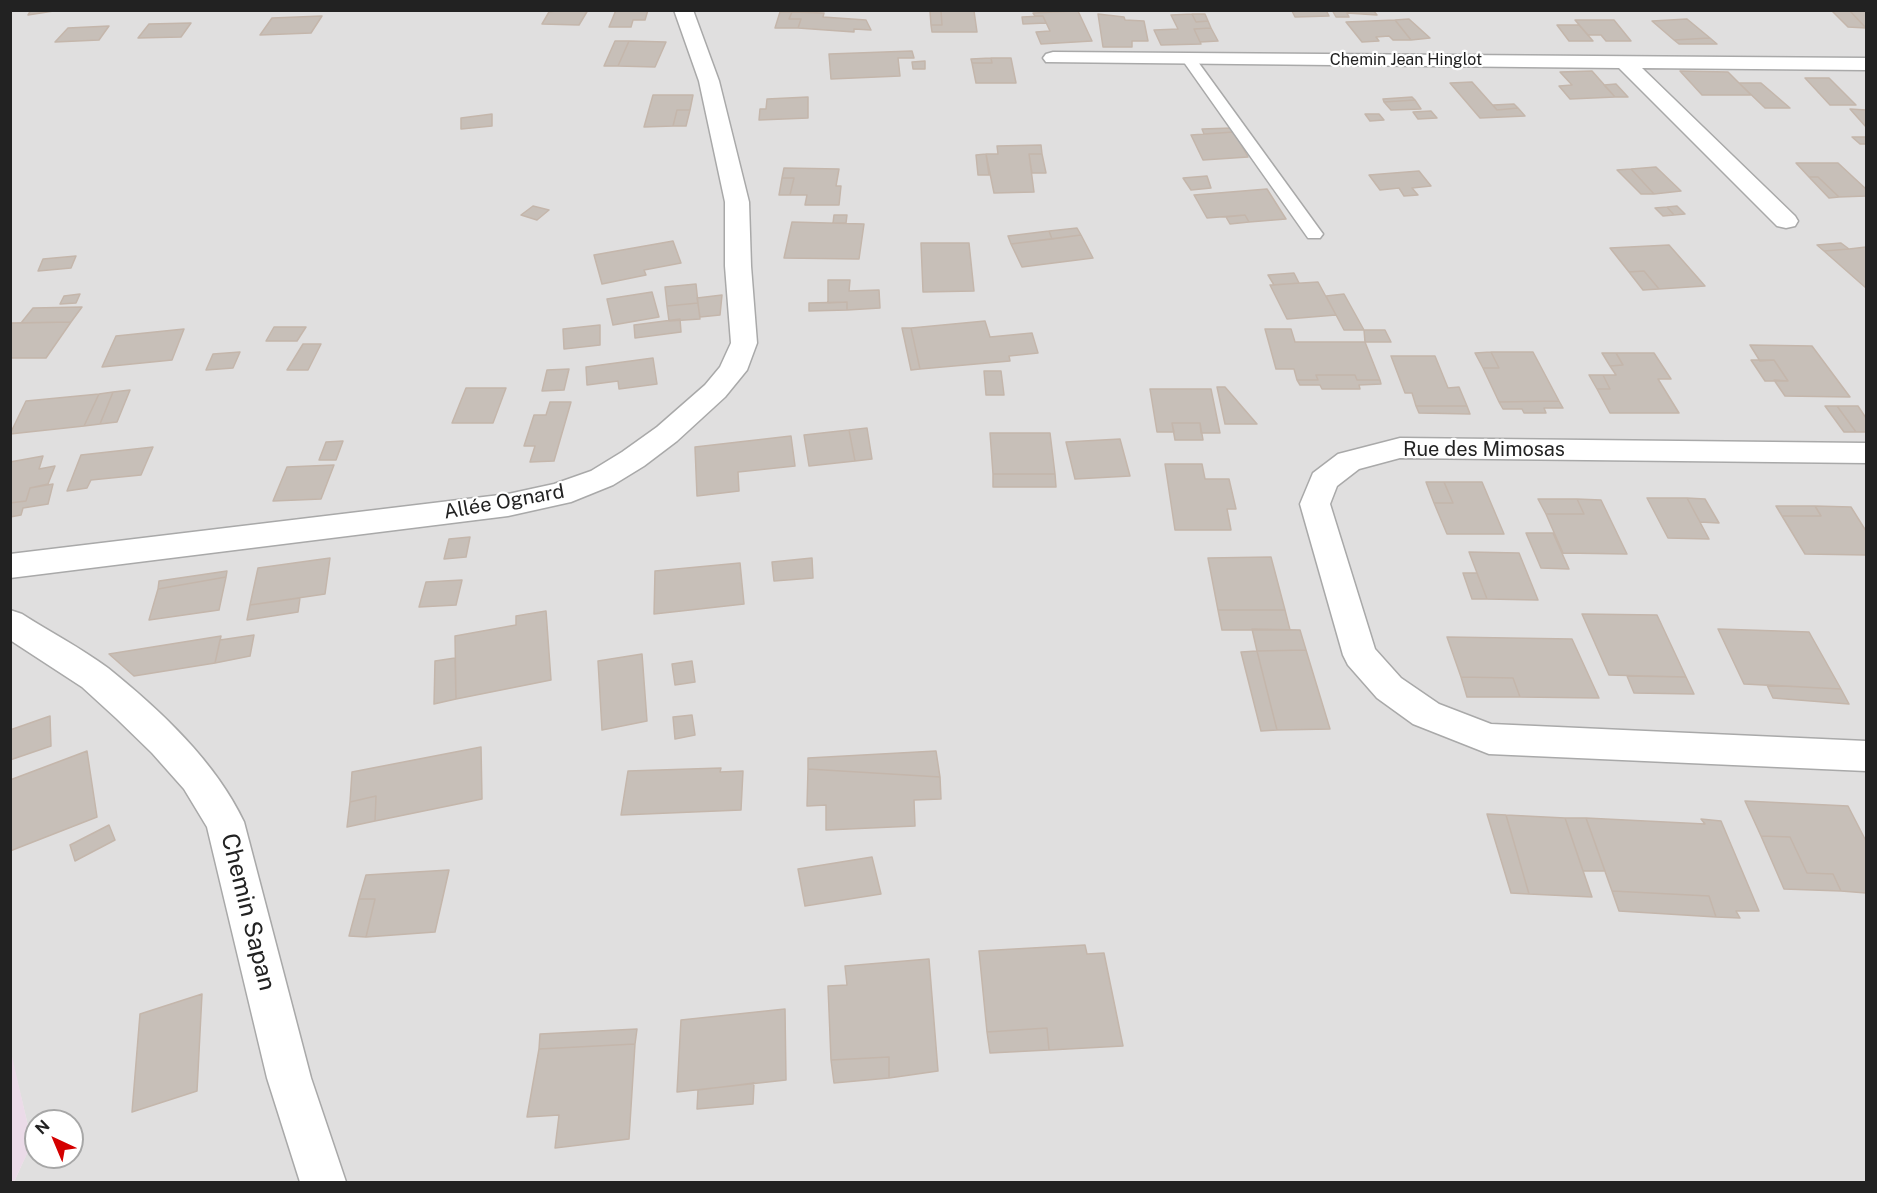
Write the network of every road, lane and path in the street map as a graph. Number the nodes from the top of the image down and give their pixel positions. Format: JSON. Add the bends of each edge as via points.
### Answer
{"nodes":[{"id":1,"x":683,"y":10,"type":"edge"},
{"id":2,"x":1053,"y":58,"type":"dead end"},
{"id":3,"x":1188,"y":58,"type":"junction"},
{"id":4,"x":1623,"y":61,"type":"junction"},
{"id":5,"x":1863,"y":73,"type":"edge"},
{"id":6,"x":1786,"y":221,"type":"dead end"},
{"id":7,"x":1314,"y":234,"type":"dead end"},
{"id":8,"x":1866,"y":453,"type":"edge"},
{"id":9,"x":10,"y":566,"type":"edge"},
{"id":10,"x":10,"y":623,"type":"edge"},
{"id":11,"x":1866,"y":756,"type":"edge"},
{"id":12,"x":323,"y":1182,"type":"edge"}],
"edges":[{"from":1,"to":9,"type":"street","name":"Allée Ognard","via":[[709,81],[737,202],[744,343],[733,369],[721,384],[667,434],[602,478],[560,494],[508,505]]},
{"from":2,"to":3,"type":"street","name":"Chemin Jean Hinglot"},
{"from":3,"to":4,"type":"street","name":"Chemin Jean Hinglot"},
{"from":3,"to":7,"type":"lane"},
{"from":4,"to":5,"type":"street","name":"Chemin Jean Hinglot","via":[[1836,63]]},
{"from":4,"to":6,"type":"street"},
{"from":8,"to":11,"type":"street","name":"Rue des Mimosas","via":[[1400,448],[1349,461],[1324,480],[1315,504],[1360,655],[1389,688],[1426,714],[1489,739]]},
{"from":10,"to":12,"type":"street","name":"Chemin Sapan","via":[[94,677],[130,709],[197,778],[225,822],[290,1078]]}]}
